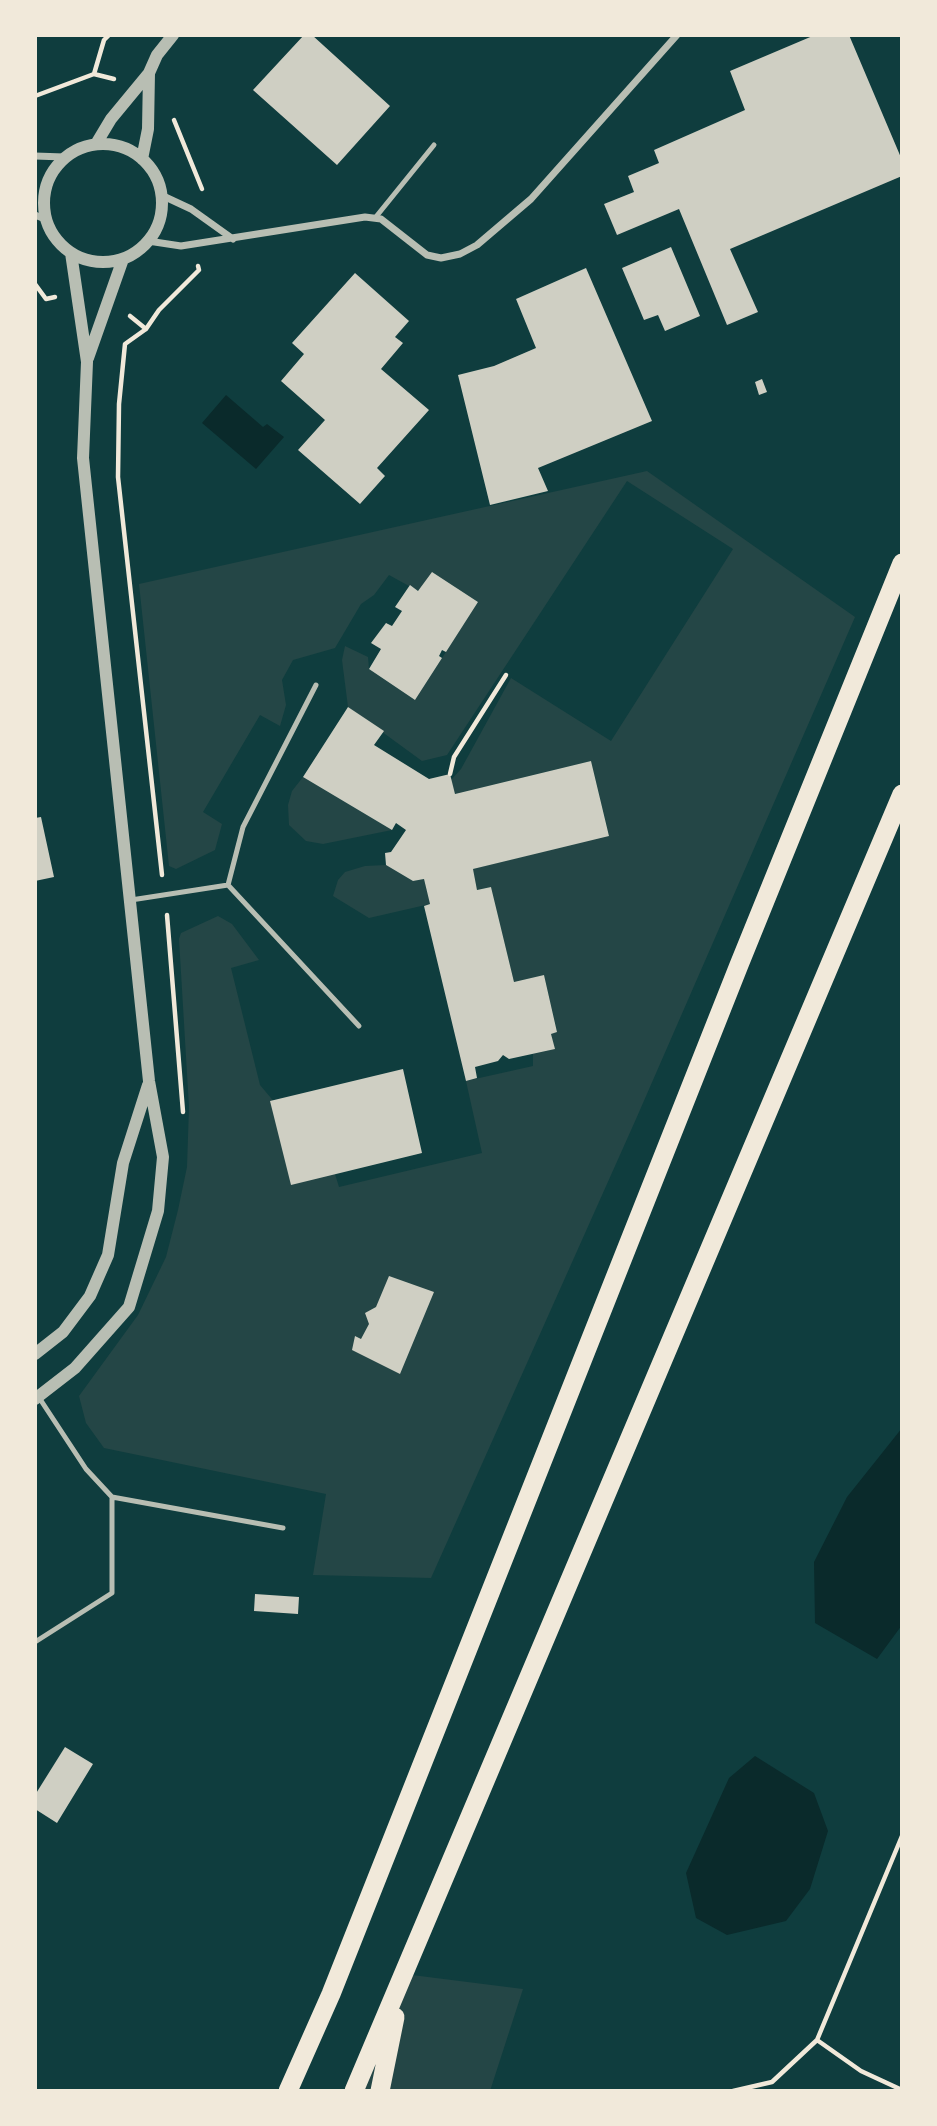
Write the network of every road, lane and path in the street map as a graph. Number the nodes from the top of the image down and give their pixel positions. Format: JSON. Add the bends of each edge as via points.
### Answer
{"nodes":[{"id":1,"x":109,"y":35,"type":"edge"},
{"id":2,"x":173,"y":35,"type":"edge"},
{"id":3,"x":677,"y":35,"type":"edge"},
{"id":4,"x":94,"y":74,"type":"dead end"},
{"id":5,"x":149,"y":74,"type":"junction"},
{"id":6,"x":96,"y":144,"type":"junction"},
{"id":7,"x":435,"y":145,"type":"dead end"},
{"id":8,"x":35,"y":156,"type":"edge"},
{"id":9,"x":64,"y":157,"type":"junction"},
{"id":10,"x":142,"y":159,"type":"junction"},
{"id":11,"x":162,"y":195,"type":"junction"},
{"id":12,"x":40,"y":217,"type":"edge"},
{"id":13,"x":375,"y":218,"type":"junction"},
{"id":14,"x":233,"y":239,"type":"junction"},
{"id":15,"x":148,"y":242,"type":"junction"},
{"id":16,"x":71,"y":253,"type":"junction"},
{"id":17,"x":123,"y":259,"type":"junction"},
{"id":18,"x":87,"y":362,"type":"junction"},
{"id":19,"x":902,"y":563,"type":"edge"},
{"id":20,"x":506,"y":675,"type":"dead end"},
{"id":21,"x":316,"y":685,"type":"dead end"},
{"id":22,"x":450,"y":774,"type":"dead end"},
{"id":23,"x":902,"y":794,"type":"edge"},
{"id":24,"x":228,"y":885,"type":"junction"},
{"id":25,"x":130,"y":901,"type":"junction"},
{"id":26,"x":359,"y":1026,"type":"dead end"},
{"id":27,"x":149,"y":1081,"type":"junction"},
{"id":28,"x":35,"y":1354,"type":"edge"},
{"id":29,"x":35,"y":1383,"type":"edge"},
{"id":30,"x":37,"y":1397,"type":"edge"},
{"id":31,"x":112,"y":1497,"type":"junction"},
{"id":32,"x":283,"y":1528,"type":"dead end"},
{"id":33,"x":35,"y":1642,"type":"edge"},
{"id":34,"x":902,"y":1836,"type":"edge"},
{"id":35,"x":404,"y":1974,"type":"junction"},
{"id":36,"x":817,"y":2040,"type":"junction"},
{"id":37,"x":902,"y":2090,"type":"edge"},
{"id":38,"x":288,"y":2091,"type":"edge"},
{"id":39,"x":354,"y":2091,"type":"edge"},
{"id":40,"x":380,"y":2091,"type":"edge"},
{"id":41,"x":733,"y":2091,"type":"edge"}],
"edges":[{"from":1,"to":4,"type":"path"},
{"from":2,"to":5,"type":"street"},
{"from":3,"to":13,"type":"street","via":[[531,199],[477,245],[442,258],[427,255]]},
{"from":5,"to":6,"type":"street"},
{"from":5,"to":10,"type":"street","via":[[148,129]]},
{"from":6,"to":9,"type":"street"},
{"from":6,"to":10,"type":"street","via":[[128,150]]},
{"from":7,"to":13,"type":"lane"},
{"from":8,"to":9,"type":"street"},
{"from":9,"to":12,"type":"street","via":[[46,186]]},
{"from":10,"to":11,"type":"street"},
{"from":11,"to":14,"type":"street"},
{"from":11,"to":15,"type":"street","via":[[161,212]]},
{"from":12,"to":16,"type":"street"},
{"from":13,"to":14,"type":"street"},
{"from":14,"to":15,"type":"street","via":[[181,246]]},
{"from":15,"to":17,"type":"street"},
{"from":16,"to":17,"type":"street","via":[[105,263]]},
{"from":16,"to":18,"type":"street"},
{"from":17,"to":18,"type":"street"},
{"from":18,"to":25,"type":"street","via":[[83,458]]},
{"from":19,"to":38,"type":"highway","via":[[331,1994]]},
{"from":20,"to":22,"type":"path","via":[[454,757]]},
{"from":21,"to":24,"type":"lane","via":[[243,827]]},
{"from":23,"to":35,"type":"highway"},
{"from":24,"to":25,"type":"lane"},
{"from":24,"to":26,"type":"lane"},
{"from":25,"to":27,"type":"street"},
{"from":27,"to":28,"type":"street","via":[[123,1163],[108,1255],[90,1296],[63,1332]]},
{"from":27,"to":30,"type":"street","via":[[163,1157],[158,1211],[129,1307],[75,1368]]},
{"from":29,"to":30,"type":"street"},
{"from":30,"to":31,"type":"lane","via":[[86,1469]]},
{"from":31,"to":32,"type":"lane"},
{"from":31,"to":33,"type":"lane","via":[[112,1593]]},
{"from":34,"to":36,"type":"path"},
{"from":35,"to":39,"type":"highway"},
{"from":35,"to":40,"type":"highway"},
{"from":36,"to":37,"type":"path","via":[[861,2071]]},
{"from":36,"to":41,"type":"path","via":[[772,2082]]}]}
